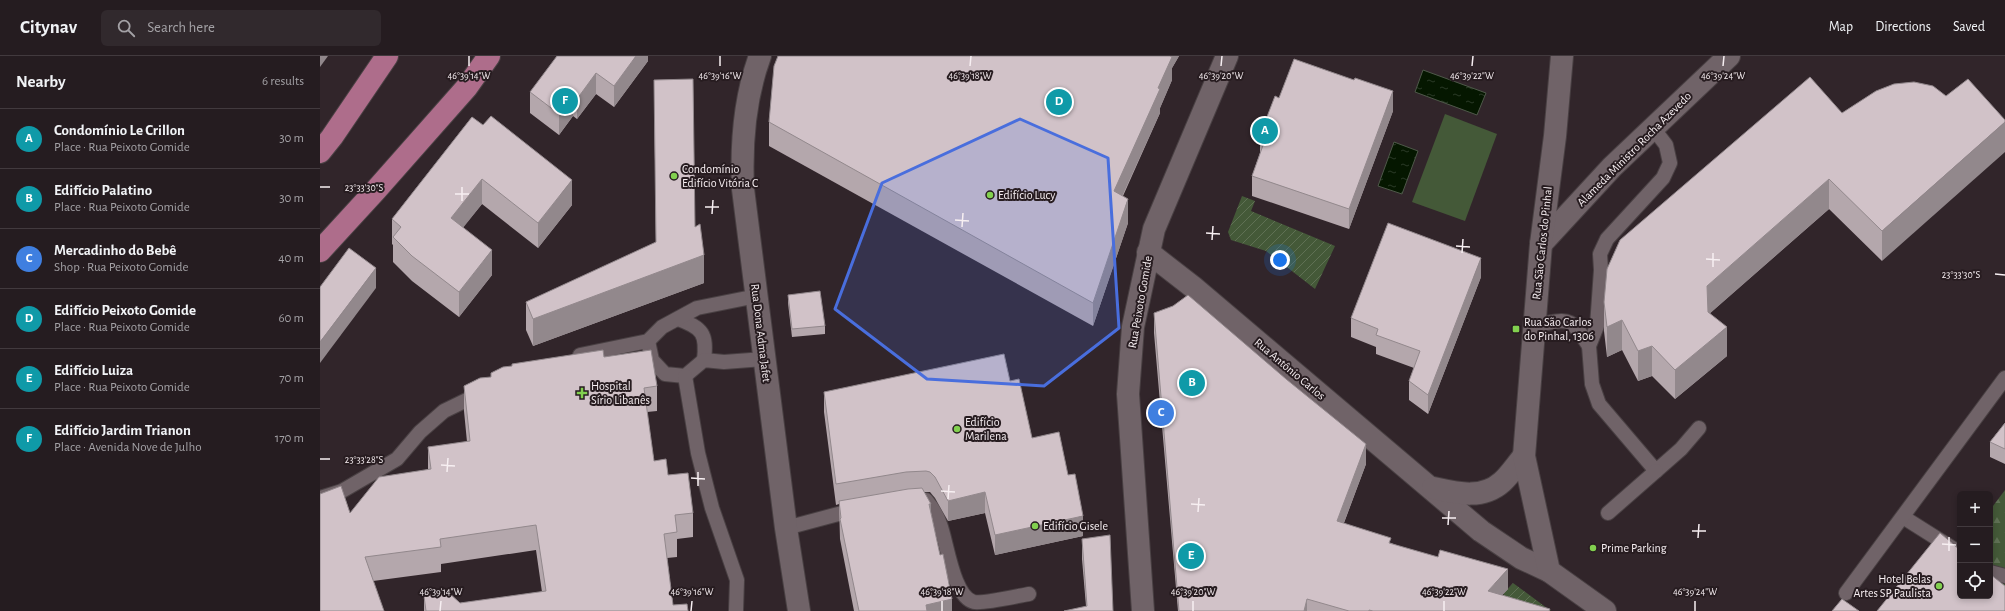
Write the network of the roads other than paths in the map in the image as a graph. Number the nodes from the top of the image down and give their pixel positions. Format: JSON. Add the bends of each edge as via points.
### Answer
{"nodes":[{"id":1,"x":387,"y":56,"type":"edge"},
{"id":2,"x":489,"y":56,"type":"edge"},
{"id":3,"x":760,"y":56,"type":"edge"},
{"id":4,"x":1227,"y":56,"type":"edge"},
{"id":5,"x":1562,"y":56,"type":"edge"},
{"id":6,"x":1729,"y":56,"type":"edge"},
{"id":7,"x":1653,"y":128,"type":"junction"},
{"id":8,"x":320,"y":152,"type":"edge"},
{"id":9,"x":1541,"y":244,"type":"junction"},
{"id":10,"x":320,"y":251,"type":"edge"},
{"id":11,"x":1148,"y":252,"type":"junction"},
{"id":12,"x":756,"y":296,"type":"junction"},
{"id":13,"x":678,"y":319,"type":"junction"},
{"id":14,"x":1534,"y":325,"type":"junction"},
{"id":15,"x":648,"y":341,"type":"junction"},
{"id":16,"x":1588,"y":346,"type":"junction"},
{"id":17,"x":564,"y":358,"type":"edge"},
{"id":18,"x":765,"y":359,"type":"junction"},
{"id":19,"x":704,"y":360,"type":"junction"},
{"id":20,"x":685,"y":376,"type":"junction"},
{"id":21,"x":2005,"y":378,"type":"edge"},
{"id":22,"x":492,"y":388,"type":"edge"},
{"id":23,"x":1699,"y":428,"type":"dead end"},
{"id":24,"x":1524,"y":456,"type":"junction"},
{"id":25,"x":1656,"y":471,"type":"junction"},
{"id":26,"x":1430,"y":487,"type":"junction"},
{"id":27,"x":320,"y":498,"type":"edge"},
{"id":28,"x":900,"y":502,"type":"edge"},
{"id":29,"x":868,"y":507,"type":"edge"},
{"id":30,"x":1608,"y":513,"type":"dead end"},
{"id":31,"x":1903,"y":517,"type":"junction"},
{"id":32,"x":786,"y":528,"type":"junction"},
{"id":33,"x":1957,"y":552,"type":"edge"},
{"id":34,"x":1549,"y":571,"type":"junction"},
{"id":35,"x":1993,"y":573,"type":"edge"},
{"id":36,"x":2005,"y":576,"type":"edge"},
{"id":37,"x":1846,"y":592,"type":"dead end"},
{"id":38,"x":1029,"y":594,"type":"dead end"},
{"id":39,"x":736,"y":611,"type":"edge"},
{"id":40,"x":800,"y":611,"type":"edge"},
{"id":41,"x":1143,"y":611,"type":"edge"},
{"id":42,"x":1605,"y":611,"type":"edge"}],
"edges":[{"from":1,"to":8,"type":"main road"},
{"from":2,"to":10,"type":"main road","via":[[457,98]]},
{"from":3,"to":12,"type":"street","name":"Rua Dona Adma Jafet","via":[[744,121],[741,152]]},
{"from":4,"to":11,"type":"street","name":"Rua Peixoto Gomide","via":[[1154,230]]},
{"from":5,"to":9,"type":"street","name":"Rua São Carlos do Pinhal"},
{"from":6,"to":7,"type":"street","name":"Alameda Ministro Rocha Azevedo"},
{"from":7,"to":9,"type":"street","name":"Alameda Ministro Rocha Azevedo","via":[[1612,167]]},
{"from":7,"to":16,"type":"lane","via":[[1666,145],[1670,163],[1663,178],[1607,238],[1600,254],[1597,326]]},
{"from":9,"to":14,"type":"street","name":"Rua São Carlos do Pinhal"},
{"from":11,"to":26,"type":"street","name":"Rua Antônio Carlos"},
{"from":11,"to":41,"type":"street","name":"Rua Peixoto Gomide","via":[[1133,327],[1128,394]]},
{"from":12,"to":13,"type":"lane","via":[[697,308]]},
{"from":12,"to":18,"type":"street","name":"Rua Dona Adma Jafet"},
{"from":13,"to":15,"type":"lane","via":[[662,327]]},
{"from":13,"to":19,"type":"lane","via":[[696,326],[706,342]]},
{"from":14,"to":16,"type":"lane","via":[[1567,321],[1575,326]]},
{"from":14,"to":24,"type":"street","name":"Rua São Carlos do Pinhal"},
{"from":15,"to":17,"type":"lane"},
{"from":15,"to":20,"type":"lane","via":[[652,360],[665,374]]},
{"from":16,"to":25,"type":"lane","via":[[1592,384],[1600,404]]},
{"from":18,"to":19,"type":"lane","via":[[724,362]]},
{"from":18,"to":32,"type":"street","name":"Rua Dona Adma Jafet"},
{"from":19,"to":20,"type":"lane"},
{"from":20,"to":39,"type":"lane","via":[[698,453],[712,508],[737,580]]},
{"from":21,"to":31,"type":"lane"},
{"from":22,"to":27,"type":"lane","via":[[444,411],[420,432],[397,459],[342,491]]},
{"from":23,"to":25,"type":"lane","via":[[1681,449]]},
{"from":24,"to":26,"type":"street","name":"Rua Antônio Carlos","via":[[1502,482],[1486,492],[1462,494]]},
{"from":24,"to":34,"type":"street","name":"Rua São Carlos do Pinhal"},
{"from":25,"to":30,"type":"lane"},
{"from":26,"to":34,"type":"street","name":"Rua Antônio Carlos","via":[[1481,531],[1521,558]]},
{"from":28,"to":38,"type":"lane","via":[[926,500],[932,507],[940,523],[958,585],[965,598],[975,603]]},
{"from":29,"to":32,"type":"lane"},
{"from":31,"to":33,"type":"lane"},
{"from":31,"to":37,"type":"lane"},
{"from":32,"to":40,"type":"street","name":"Rua Dona Adma Jafet"},
{"from":34,"to":42,"type":"street","name":"Rua Antônio Carlos"},
{"from":35,"to":36,"type":"lane"}]}
